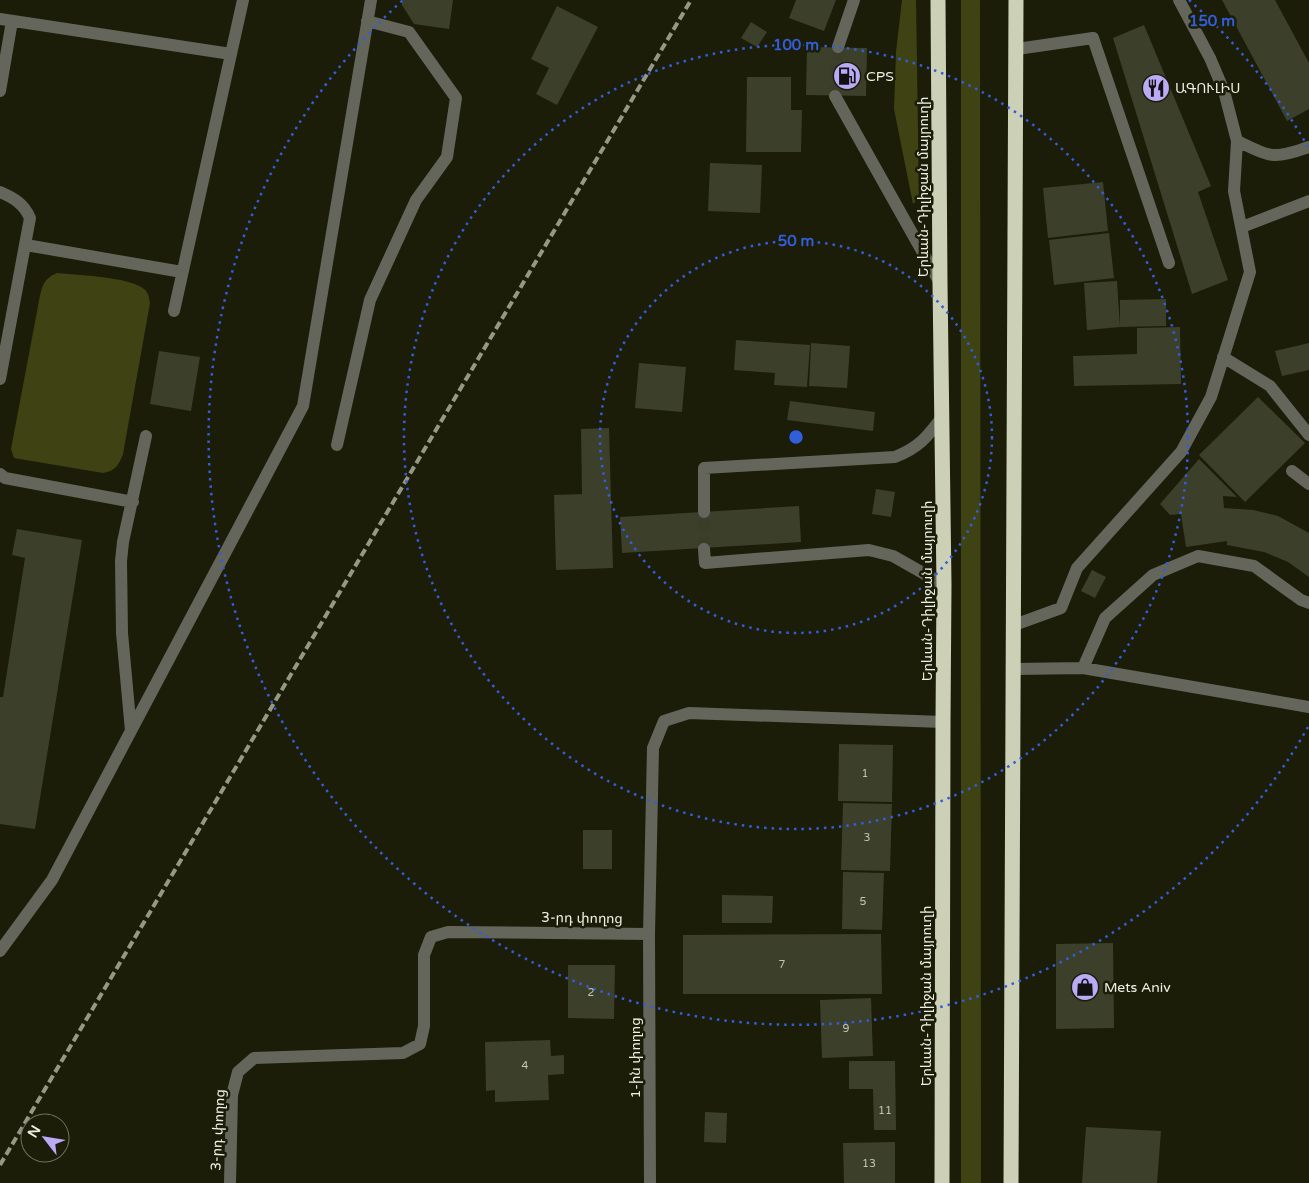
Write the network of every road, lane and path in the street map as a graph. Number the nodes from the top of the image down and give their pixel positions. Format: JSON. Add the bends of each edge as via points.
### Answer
{"nodes":[{"id":1,"x":243,"y":0,"type":"edge"},
{"id":2,"x":371,"y":0,"type":"edge"},
{"id":3,"x":854,"y":0,"type":"edge"},
{"id":4,"x":938,"y":0,"type":"edge"},
{"id":5,"x":1016,"y":0,"type":"edge"},
{"id":6,"x":1179,"y":0,"type":"edge"},
{"id":7,"x":6,"y":20,"type":"edge"},
{"id":8,"x":367,"y":21,"type":"junction"},
{"id":9,"x":838,"y":47,"type":"tunnel mouth"},
{"id":10,"x":1017,"y":49,"type":"junction"},
{"id":11,"x":231,"y":54,"type":"junction"},
{"id":12,"x":0,"y":91,"type":"edge"},
{"id":13,"x":835,"y":96,"type":"tunnel mouth"},
{"id":14,"x":1237,"y":141,"type":"junction"},
{"id":15,"x":1309,"y":146,"type":"edge"},
{"id":16,"x":0,"y":192,"type":"edge"},
{"id":17,"x":1309,"y":201,"type":"edge"},
{"id":18,"x":1242,"y":227,"type":"junction"},
{"id":19,"x":26,"y":245,"type":"junction"},
{"id":20,"x":1169,"y":263,"type":"dead end"},
{"id":21,"x":182,"y":272,"type":"junction"},
{"id":22,"x":940,"y":282,"type":"junction"},
{"id":23,"x":174,"y":311,"type":"dead end"},
{"id":24,"x":1223,"y":357,"type":"junction"},
{"id":25,"x":0,"y":379,"type":"edge"},
{"id":26,"x":943,"y":416,"type":"junction"},
{"id":27,"x":1309,"y":435,"type":"edge"},
{"id":28,"x":146,"y":436,"type":"dead end"},
{"id":29,"x":337,"y":445,"type":"dead end"},
{"id":30,"x":1292,"y":471,"type":"dead end"},
{"id":31,"x":0,"y":474,"type":"edge"},
{"id":32,"x":1309,"y":484,"type":"edge"},
{"id":33,"x":133,"y":502,"type":"junction"},
{"id":34,"x":704,"y":512,"type":"tunnel mouth"},
{"id":35,"x":704,"y":549,"type":"tunnel mouth"},
{"id":36,"x":944,"y":585,"type":"junction"},
{"id":37,"x":1309,"y":603,"type":"edge"},
{"id":38,"x":1014,"y":625,"type":"junction"},
{"id":39,"x":1083,"y":668,"type":"junction"},
{"id":40,"x":1014,"y":669,"type":"junction"},
{"id":41,"x":1309,"y":707,"type":"edge"},
{"id":42,"x":943,"y":722,"type":"junction"},
{"id":43,"x":131,"y":731,"type":"junction"},
{"id":44,"x":649,"y":934,"type":"junction"},
{"id":45,"x":0,"y":951,"type":"edge"},
{"id":46,"x":230,"y":1183,"type":"edge"},
{"id":47,"x":650,"y":1183,"type":"edge"},
{"id":48,"x":942,"y":1183,"type":"edge"},
{"id":49,"x":1011,"y":1183,"type":"edge"}],
"edges":[{"from":1,"to":11,"type":"street"},
{"from":2,"to":8,"type":"street"},
{"from":3,"to":9,"type":"street"},
{"from":4,"to":22,"type":"highway","name":"Երևան-Դիլիջան մայրուղի"},
{"from":5,"to":10,"type":"highway"},
{"from":6,"to":14,"type":"street","via":[[1210,58]]},
{"from":7,"to":11,"type":"street"},
{"from":7,"to":12,"type":"street"},
{"from":8,"to":29,"type":"street","via":[[409,32],[456,98],[447,157],[416,200],[370,300]]},
{"from":8,"to":43,"type":"street","via":[[302,406]]},
{"from":10,"to":20,"type":"street","via":[[1093,38]]},
{"from":10,"to":38,"type":"highway"},
{"from":11,"to":21,"type":"street"},
{"from":13,"to":22,"type":"street"},
{"from":14,"to":15,"type":"street","via":[[1273,156],[1286,155]]},
{"from":14,"to":18,"type":"street","via":[[1234,190]]},
{"from":16,"to":19,"type":"street","via":[[26,208],[30,218]]},
{"from":17,"to":18,"type":"street"},
{"from":18,"to":24,"type":"street","via":[[1250,272]]},
{"from":19,"to":21,"type":"street"},
{"from":19,"to":25,"type":"street"},
{"from":21,"to":23,"type":"street"},
{"from":22,"to":26,"type":"highway","name":"Երևան-Դիլիջան մայրուղի"},
{"from":24,"to":27,"type":"street","via":[[1270,386]]},
{"from":24,"to":38,"type":"street","via":[[1211,398],[1181,452],[1077,568],[1061,608]]},
{"from":26,"to":34,"type":"street","via":[[924,440],[911,451],[895,457],[704,468]]},
{"from":26,"to":36,"type":"highway","name":"Երևան-Դիլիջան մայրուղի"},
{"from":28,"to":33,"type":"street"},
{"from":30,"to":32,"type":"street"},
{"from":31,"to":33,"type":"street","via":[[5,478]]},
{"from":33,"to":43,"type":"street","via":[[121,561],[122,633]]},
{"from":35,"to":36,"type":"street","via":[[704,563],[869,550],[893,556]]},
{"from":36,"to":42,"type":"highway","name":"Երևան-Դիլիջան մայրուղի"},
{"from":37,"to":39,"type":"street","via":[[1254,566],[1198,556],[1153,575],[1105,618]]},
{"from":38,"to":40,"type":"highway"},
{"from":39,"to":40,"type":"street"},
{"from":39,"to":41,"type":"street"},
{"from":40,"to":49,"type":"highway"},
{"from":42,"to":44,"type":"street","via":[[689,713],[664,721],[653,748]]},
{"from":42,"to":48,"type":"highway","name":"Երևան-Դիլիջան մայրուղի"},
{"from":43,"to":45,"type":"street","via":[[52,880]]},
{"from":44,"to":46,"type":"street","name":"3-րդ փողոց","via":[[448,932],[431,937],[424,955],[424,1026],[420,1044],[403,1053],[254,1058],[238,1072],[232,1095]]},
{"from":44,"to":47,"type":"street","name":"1-ին փողոց"}]}
